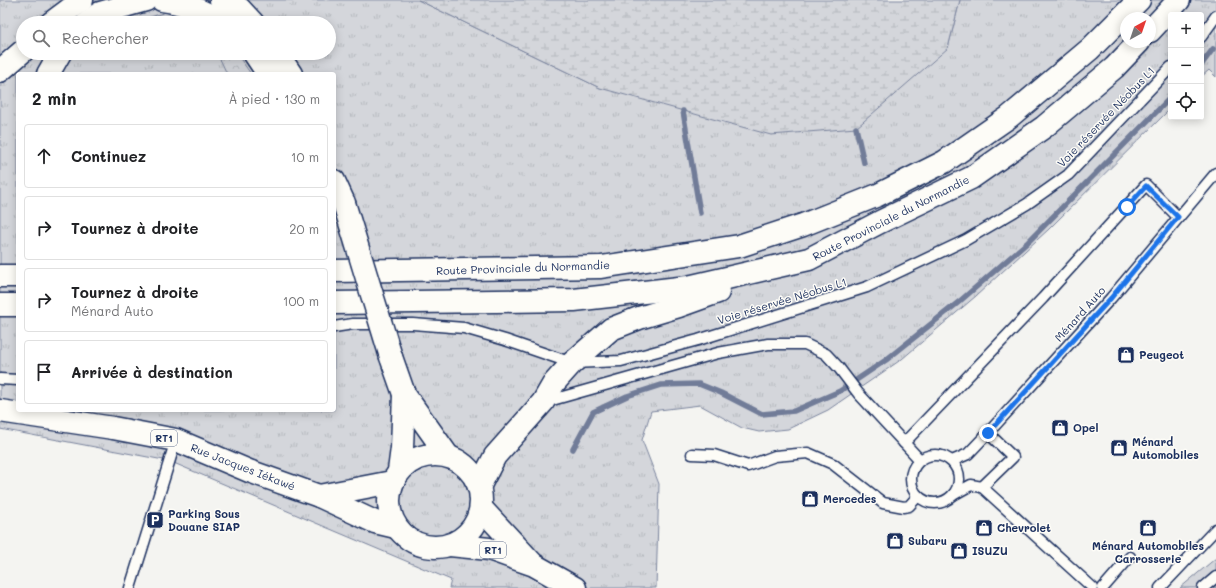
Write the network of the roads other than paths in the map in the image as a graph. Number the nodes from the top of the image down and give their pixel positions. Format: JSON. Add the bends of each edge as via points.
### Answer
{"nodes":[{"id":1,"x":82,"y":0,"type":"edge"},
{"id":2,"x":146,"y":0,"type":"edge"},
{"id":3,"x":162,"y":0,"type":"edge"},
{"id":4,"x":221,"y":0,"type":"edge"},
{"id":5,"x":1139,"y":0,"type":"edge"},
{"id":6,"x":1179,"y":0,"type":"edge"},
{"id":7,"x":60,"y":16,"type":"edge"},
{"id":8,"x":97,"y":16,"type":"edge"},
{"id":9,"x":210,"y":16,"type":"edge"},
{"id":10,"x":246,"y":16,"type":"edge"},
{"id":11,"x":1216,"y":16,"type":"edge"},
{"id":12,"x":1156,"y":24,"type":"edge"},
{"id":13,"x":1204,"y":33,"type":"edge"},
{"id":14,"x":1133,"y":48,"type":"edge"},
{"id":15,"x":16,"y":57,"type":"edge"},
{"id":16,"x":56,"y":60,"type":"edge"},
{"id":17,"x":259,"y":60,"type":"edge"},
{"id":18,"x":282,"y":60,"type":"edge"},
{"id":19,"x":1168,"y":70,"type":"edge"},
{"id":20,"x":0,"y":71,"type":"edge"},
{"id":21,"x":49,"y":72,"type":"edge"},
{"id":22,"x":267,"y":72,"type":"edge"},
{"id":23,"x":290,"y":72,"type":"edge"},
{"id":24,"x":1216,"y":173,"type":"edge"},
{"id":25,"x":339,"y":196,"type":"edge"},
{"id":26,"x":1178,"y":217,"type":"junction"},
{"id":27,"x":809,"y":259,"type":"junction"},
{"id":28,"x":336,"y":271,"type":"edge"},
{"id":29,"x":0,"y":276,"type":"edge"},
{"id":30,"x":16,"y":276,"type":"edge"},
{"id":31,"x":336,"y":303,"type":"edge"},
{"id":32,"x":0,"y":305,"type":"edge"},
{"id":33,"x":16,"y":305,"type":"edge"},
{"id":34,"x":336,"y":327,"type":"edge"},
{"id":35,"x":572,"y":363,"type":"junction"},
{"id":36,"x":0,"y":379,"type":"edge"},
{"id":37,"x":16,"y":380,"type":"edge"},
{"id":38,"x":404,"y":394,"type":"junction"},
{"id":39,"x":543,"y":402,"type":"junction"},
{"id":40,"x":0,"y":411,"type":"edge"},
{"id":41,"x":988,"y":433,"type":"junction"},
{"id":42,"x":176,"y":440,"type":"junction"},
{"id":43,"x":904,"y":443,"type":"junction"},
{"id":44,"x":692,"y":454,"type":"dead end"},
{"id":45,"x":448,"y":456,"type":"junction"},
{"id":46,"x":919,"y":460,"type":"junction"},
{"id":47,"x":952,"y":461,"type":"junction"},
{"id":48,"x":396,"y":477,"type":"junction"},
{"id":49,"x":479,"y":487,"type":"junction"},
{"id":50,"x":982,"y":487,"type":"junction"},
{"id":51,"x":953,"y":495,"type":"junction"},
{"id":52,"x":319,"y":496,"type":"junction"},
{"id":53,"x":918,"y":496,"type":"junction"},
{"id":54,"x":481,"y":508,"type":"junction"},
{"id":55,"x":396,"y":526,"type":"junction"},
{"id":56,"x":1216,"y":529,"type":"edge"},
{"id":57,"x":450,"y":545,"type":"junction"},
{"id":58,"x":1130,"y":557,"type":"dead end"},
{"id":59,"x":534,"y":565,"type":"junction"},
{"id":60,"x":1216,"y":577,"type":"edge"},
{"id":61,"x":130,"y":588,"type":"edge"},
{"id":62,"x":575,"y":588,"type":"edge"},
{"id":63,"x":1093,"y":588,"type":"edge"},
{"id":64,"x":1103,"y":588,"type":"edge"},
{"id":65,"x":1160,"y":588,"type":"edge"},
{"id":66,"x":1203,"y":588,"type":"edge"}],
"edges":[{"from":1,"to":7,"type":"main road"},
{"from":2,"to":8,"type":"main road"},
{"from":3,"to":9,"type":"main road","via":[[179,3]]},
{"from":4,"to":10,"type":"main road"},
{"from":5,"to":28,"type":"main road","name":"Route Provinciale du Normandie","via":[[1090,49],[1009,117],[944,162],[878,195],[788,230],[739,246],[601,267]]},
{"from":6,"to":12,"type":"main road"},
{"from":11,"to":13,"type":"lane"},
{"from":14,"to":27,"type":"main road","name":"Route Provinciale du Normandie","via":[[1114,68],[1044,127],[971,178]]},
{"from":15,"to":20,"type":"main road"},
{"from":16,"to":21,"type":"main road"},
{"from":17,"to":22,"type":"main road"},
{"from":18,"to":23,"type":"main road"},
{"from":19,"to":35,"type":"lane","name":"Voie réservée Néobus L1","via":[[1068,175],[1027,204],[966,240],[867,288],[621,361]]},
{"from":24,"to":26,"type":"lane","name":"Ménard Auto"},
{"from":25,"to":38,"type":"main road","bridge":true},
{"from":26,"to":41,"type":"lane","name":"Ménard Auto","via":[[1111,298]]},
{"from":26,"to":43,"type":"lane","via":[[1146,186]]},
{"from":27,"to":31,"type":"main road","name":"Route Provinciale du Normandie","via":[[688,287],[574,300]]},
{"from":27,"to":35,"type":"main road","via":[[611,329]]},
{"from":29,"to":30,"type":"main road"},
{"from":32,"to":33,"type":"main road"},
{"from":34,"to":35,"type":"lane","name":"Voie réservée Néobus L1","via":[[353,324],[413,324],[464,328]]},
{"from":35,"to":39,"type":"main road","via":[[554,383]]},
{"from":36,"to":37,"type":"lane"},
{"from":38,"to":45,"type":"main road"},
{"from":38,"to":48,"type":"main road","via":[[402,448]]},
{"from":39,"to":43,"type":"lane","via":[[718,353],[768,344],[805,344],[826,354]]},
{"from":39,"to":49,"type":"main road","via":[[495,456]]},
{"from":40,"to":42,"type":"main road","name":"Rue Jacques Iékawé","number":"RT1"},
{"from":41,"to":47,"type":"lane","name":"Ménard Auto","via":[[968,454]]},
{"from":41,"to":50,"type":"lane","via":[[1013,457]]},
{"from":42,"to":52,"type":"main road","name":"Rue Jacques Iékawé","number":"RT1","via":[[249,471]]},
{"from":42,"to":61,"type":"lane"},
{"from":43,"to":46,"type":"lane"},
{"from":44,"to":53,"type":"lane","via":[[714,455],[748,466],[775,456],[808,453],[833,464],[883,503],[904,507],[909,506]]},
{"from":45,"to":48,"type":"main road","via":[[421,456],[409,462]]},
{"from":45,"to":49,"type":"main road","via":[[467,468]]},
{"from":46,"to":47,"type":"lane","via":[[935,454]]},
{"from":46,"to":53,"type":"lane","via":[[912,470],[910,482]]},
{"from":47,"to":51,"type":"lane","via":[[959,481]]},
{"from":48,"to":52,"type":"main road"},
{"from":48,"to":55,"type":"main road","via":[[388,497],[390,513]]},
{"from":49,"to":54,"type":"main road"},
{"from":50,"to":51,"type":"lane","via":[[971,485]]},
{"from":50,"to":63,"type":"lane"},
{"from":51,"to":53,"type":"lane","via":[[947,500],[932,503]]},
{"from":52,"to":55,"type":"main road","name":"Rue Jacques Iékawé","number":"RT1","via":[[375,522]]},
{"from":54,"to":57,"type":"main road","via":[[471,531]]},
{"from":54,"to":59,"type":"main road","number":"RT1"},
{"from":55,"to":57,"type":"main road","via":[[407,538],[420,545],[435,548]]},
{"from":56,"to":65,"type":"lane"},
{"from":57,"to":59,"type":"main road","number":"RT1","via":[[489,548]]},
{"from":58,"to":64,"type":"lane"},
{"from":59,"to":62,"type":"main road","number":"RT1"},
{"from":60,"to":66,"type":"lane"}]}
